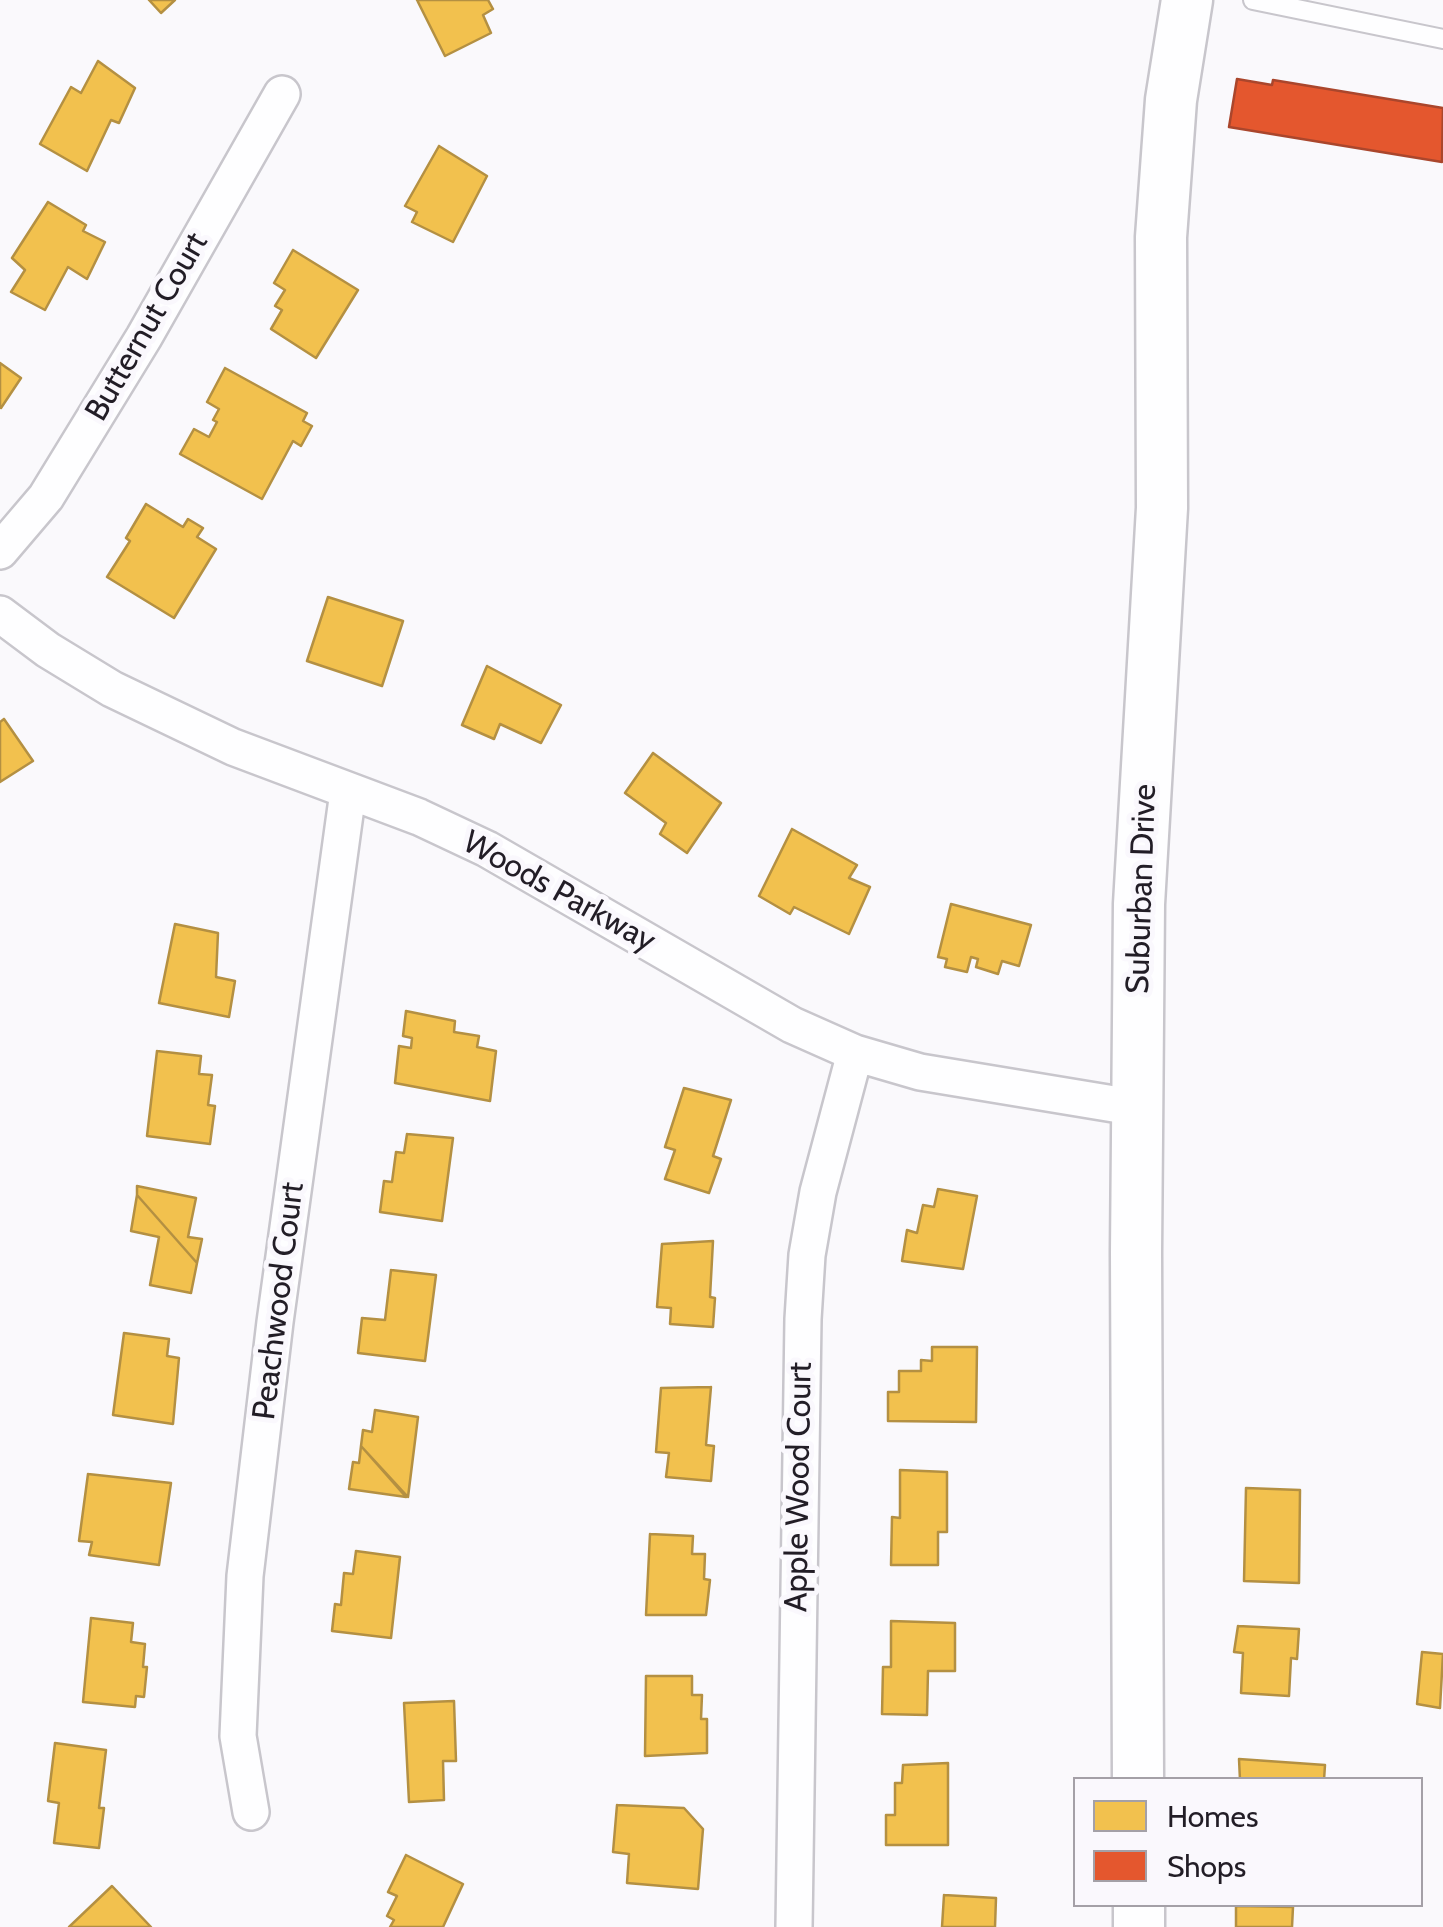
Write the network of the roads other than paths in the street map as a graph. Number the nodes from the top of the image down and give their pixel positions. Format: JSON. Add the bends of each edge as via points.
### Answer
{"nodes":[{"id":1,"x":1187,"y":0,"type":"edge"},
{"id":2,"x":1253,"y":0,"type":"edge"},
{"id":3,"x":1443,"y":40,"type":"edge"},
{"id":4,"x":282,"y":94,"type":"dead end"},
{"id":5,"x":0,"y":551,"type":"edge"},
{"id":6,"x":0,"y":614,"type":"edge"},
{"id":7,"x":348,"y":792,"type":"junction"},
{"id":8,"x":855,"y":1052,"type":"junction"},
{"id":9,"x":1138,"y":1108,"type":"junction"},
{"id":10,"x":1138,"y":1777,"type":"edge"},
{"id":11,"x":251,"y":1812,"type":"dead end"},
{"id":12,"x":794,"y":1927,"type":"edge"}],
"edges":[{"from":1,"to":9,"type":"main road","name":"Suburban Drive","via":[[1170,100],[1162,237],[1162,508],[1138,904]]},
{"from":2,"to":3,"type":"lane"},
{"from":4,"to":5,"type":"street","name":"Butternut Court","via":[[46,497]]},
{"from":6,"to":7,"type":"street","name":"Woods Parkway","via":[[112,690]]},
{"from":7,"to":8,"type":"street","name":"Woods Parkway","via":[[487,848],[792,1026]]},
{"from":7,"to":11,"type":"street","name":"Peachwood Court","via":[[245,1576],[238,1736]]},
{"from":8,"to":9,"type":"street","name":"Woods Parkway","via":[[920,1072]]},
{"from":8,"to":12,"type":"street","name":"Apple Wood Court","via":[[818,1192],[802,1319]]},
{"from":9,"to":10,"type":"main road","name":"Suburban Drive"}]}
